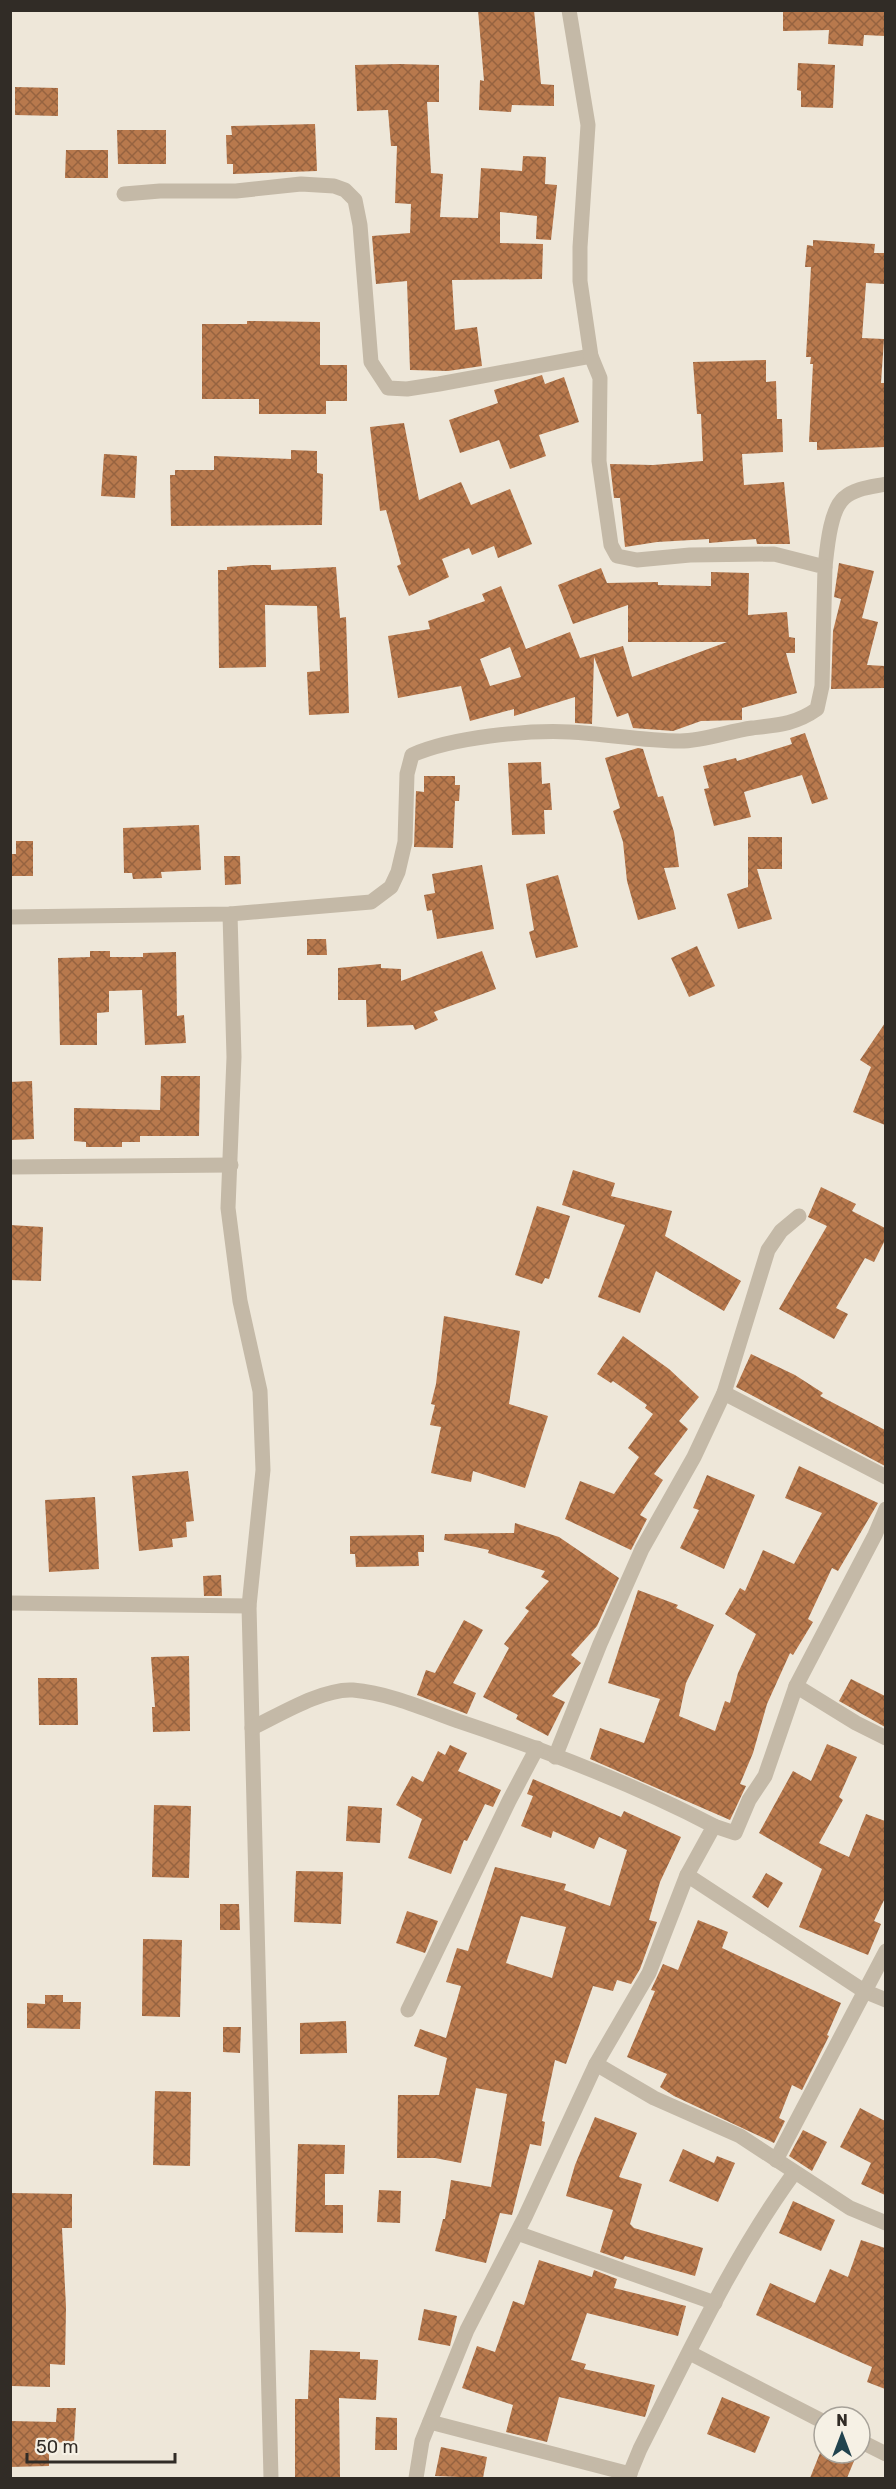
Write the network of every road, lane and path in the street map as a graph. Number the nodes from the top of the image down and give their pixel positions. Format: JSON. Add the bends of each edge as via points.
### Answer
{"nodes":[{"id":1,"x":569,"y":10,"type":"edge"},
{"id":2,"x":124,"y":194,"type":"dead end"},
{"id":3,"x":591,"y":356,"type":"junction"},
{"id":4,"x":885,"y":484,"type":"edge"},
{"id":5,"x":825,"y":567,"type":"junction"},
{"id":6,"x":230,"y":914,"type":"junction"},
{"id":7,"x":10,"y":917,"type":"edge"},
{"id":8,"x":231,"y":1165,"type":"junction"},
{"id":9,"x":10,"y":1167,"type":"edge"},
{"id":10,"x":799,"y":1216,"type":"dead end"},
{"id":11,"x":724,"y":1393,"type":"junction"},
{"id":12,"x":885,"y":1477,"type":"edge"},
{"id":13,"x":885,"y":1509,"type":"edge"},
{"id":14,"x":10,"y":1604,"type":"edge"},
{"id":15,"x":249,"y":1606,"type":"junction"},
{"id":16,"x":796,"y":1686,"type":"junction"},
{"id":17,"x":252,"y":1728,"type":"junction"},
{"id":18,"x":885,"y":1738,"type":"edge"},
{"id":19,"x":537,"y":1748,"type":"junction"},
{"id":20,"x":555,"y":1757,"type":"junction"},
{"id":21,"x":714,"y":1826,"type":"junction"},
{"id":22,"x":687,"y":1875,"type":"junction"},
{"id":23,"x":885,"y":1951,"type":"edge"},
{"id":24,"x":864,"y":1991,"type":"junction"},
{"id":25,"x":885,"y":2000,"type":"edge"},
{"id":26,"x":408,"y":2010,"type":"dead end"},
{"id":27,"x":596,"y":2064,"type":"junction"},
{"id":28,"x":776,"y":2160,"type":"junction"},
{"id":29,"x":794,"y":2173,"type":"junction"},
{"id":30,"x":885,"y":2223,"type":"edge"},
{"id":31,"x":517,"y":2233,"type":"junction"},
{"id":32,"x":715,"y":2303,"type":"junction"},
{"id":33,"x":690,"y":2353,"type":"junction"},
{"id":34,"x":812,"y":2416,"type":"edge"},
{"id":35,"x":430,"y":2422,"type":"junction"},
{"id":36,"x":629,"y":2476,"type":"edge"},
{"id":37,"x":271,"y":2478,"type":"edge"},
{"id":38,"x":416,"y":2478,"type":"edge"}],
"edges":[{"from":1,"to":3,"type":"street","via":[[588,126],[580,281]]},
{"from":2,"to":3,"type":"street","via":[[236,191],[301,184],[345,190],[355,200],[360,225],[371,362],[388,388],[439,384]]},
{"from":3,"to":5,"type":"street","via":[[600,378],[599,460],[611,545],[617,556],[637,560],[774,554]]},
{"from":4,"to":5,"type":"street","via":[[863,488],[843,498],[830,527]]},
{"from":5,"to":6,"type":"street","via":[[822,686],[817,709],[801,720],[682,741],[567,732],[489,737],[433,746],[412,755],[407,774],[405,842],[391,887],[371,902]]},
{"from":6,"to":7,"type":"street"},
{"from":6,"to":8,"type":"street","via":[[234,1057]]},
{"from":8,"to":9,"type":"street"},
{"from":8,"to":15,"type":"street","via":[[228,1208],[240,1301],[260,1391],[263,1470]]},
{"from":10,"to":11,"type":"street","via":[[781,1231],[768,1250]]},
{"from":11,"to":12,"type":"street"},
{"from":11,"to":20,"type":"street","via":[[694,1457],[642,1549]]},
{"from":13,"to":16,"type":"street","via":[[876,1535]]},
{"from":14,"to":15,"type":"street"},
{"from":15,"to":17,"type":"street"},
{"from":16,"to":18,"type":"street"},
{"from":16,"to":21,"type":"street","via":[[765,1776],[735,1833]]},
{"from":17,"to":19,"type":"street","via":[[323,1696],[352,1690],[400,1701]]},
{"from":17,"to":37,"type":"street"},
{"from":19,"to":20,"type":"street"},
{"from":19,"to":26,"type":"street"},
{"from":20,"to":21,"type":"street","via":[[657,1796]]},
{"from":21,"to":22,"type":"street"},
{"from":22,"to":24,"type":"street"},
{"from":22,"to":27,"type":"street","via":[[649,1973]]},
{"from":23,"to":24,"type":"street"},
{"from":24,"to":25,"type":"street"},
{"from":24,"to":28,"type":"street"},
{"from":27,"to":28,"type":"street","via":[[654,2098],[740,2136]]},
{"from":27,"to":31,"type":"street"},
{"from":28,"to":29,"type":"street"},
{"from":29,"to":30,"type":"street","via":[[850,2208]]},
{"from":29,"to":32,"type":"street","via":[[761,2221]]},
{"from":31,"to":32,"type":"street"},
{"from":31,"to":35,"type":"street","via":[[467,2330]]},
{"from":32,"to":33,"type":"street"},
{"from":33,"to":34,"type":"street"},
{"from":33,"to":36,"type":"street"},
{"from":35,"to":36,"type":"street"},
{"from":35,"to":38,"type":"street","via":[[422,2440]]}]}
